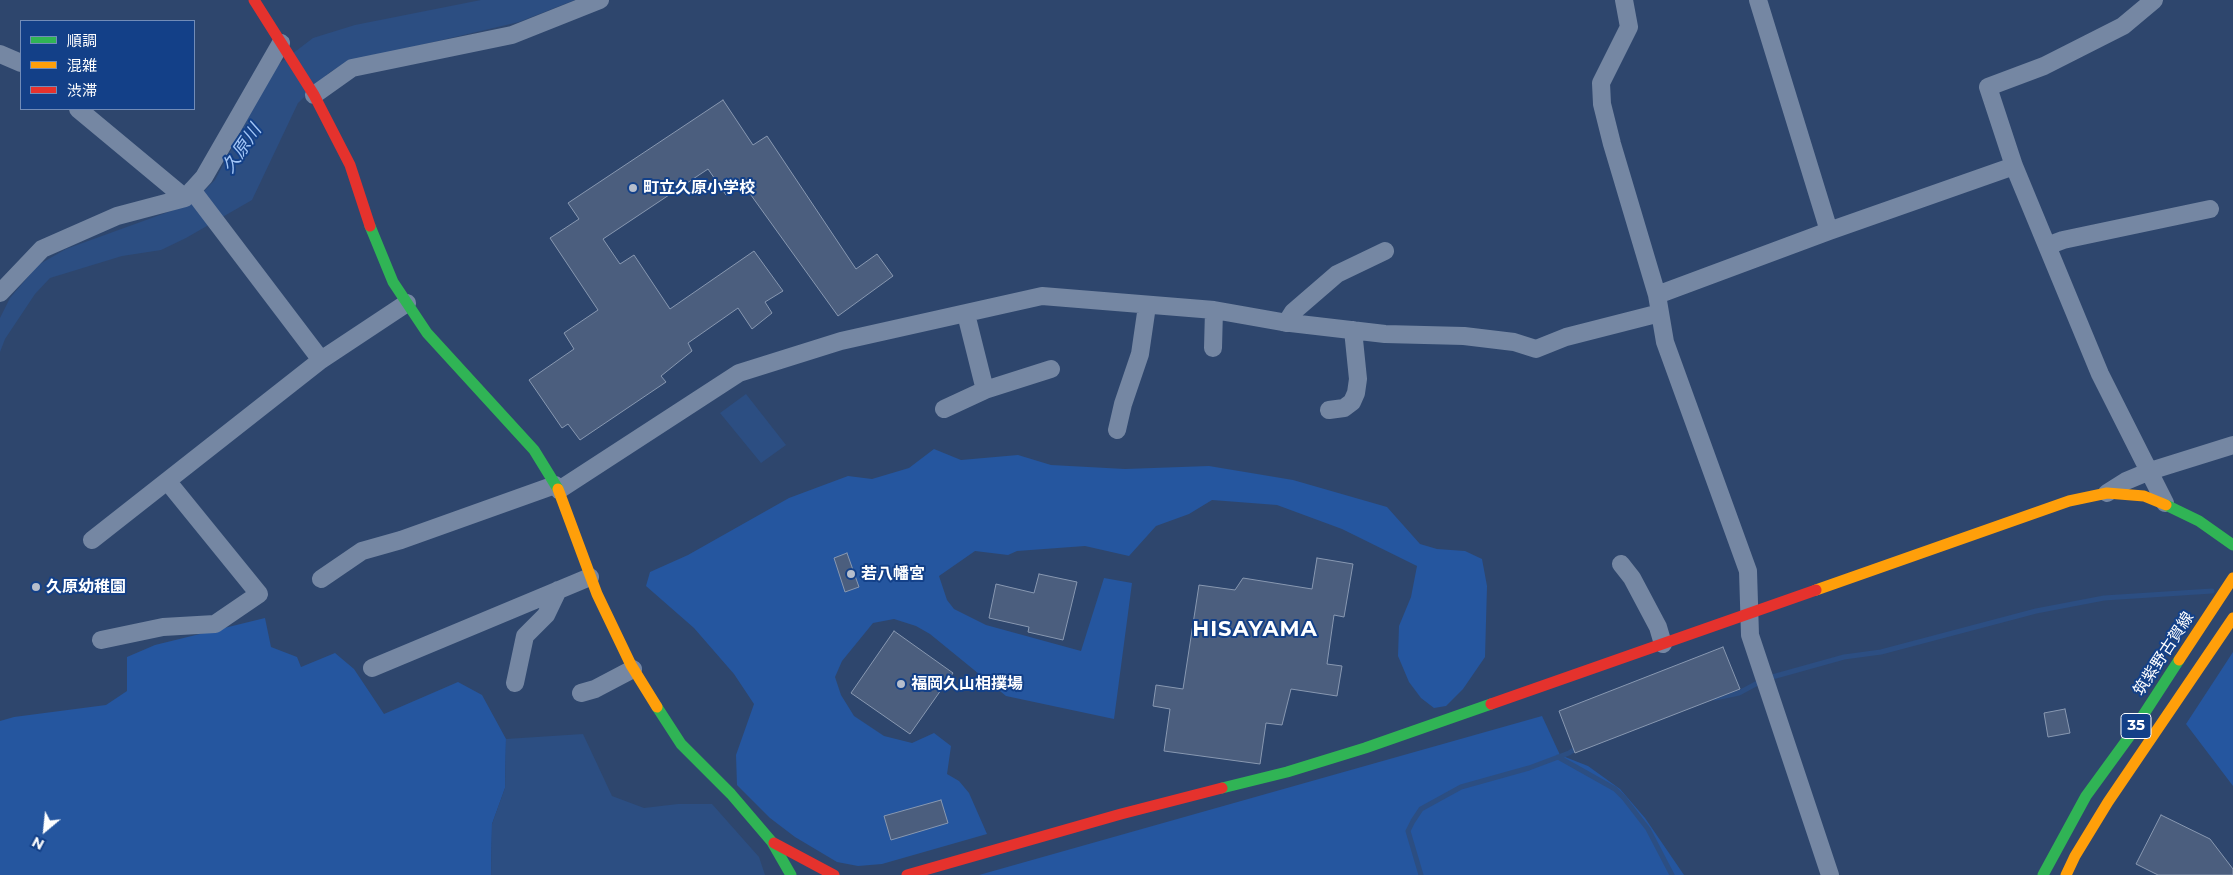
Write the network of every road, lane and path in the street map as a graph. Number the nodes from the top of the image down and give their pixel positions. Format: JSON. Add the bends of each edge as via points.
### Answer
{"nodes":[{"id":1,"x":254,"y":0,"type":"edge"},
{"id":2,"x":600,"y":0,"type":"edge"},
{"id":3,"x":1624,"y":0,"type":"edge"},
{"id":4,"x":1758,"y":0,"type":"edge"},
{"id":5,"x":2154,"y":0,"type":"edge"},
{"id":6,"x":284,"y":48,"type":"junction"},
{"id":7,"x":0,"y":54,"type":"edge"},
{"id":8,"x":20,"y":63,"type":"edge"},
{"id":9,"x":313,"y":94,"type":"junction"},
{"id":10,"x":79,"y":110,"type":"edge"},
{"id":11,"x":2014,"y":166,"type":"junction"},
{"id":12,"x":189,"y":194,"type":"junction"},
{"id":13,"x":2210,"y":209,"type":"dead end"},
{"id":14,"x":1828,"y":231,"type":"junction"},
{"id":15,"x":2047,"y":246,"type":"junction"},
{"id":16,"x":1385,"y":251,"type":"dead end"},
{"id":17,"x":0,"y":293,"type":"edge"},
{"id":18,"x":1658,"y":295,"type":"junction"},
{"id":19,"x":407,"y":303,"type":"junction"},
{"id":20,"x":1147,"y":306,"type":"junction"},
{"id":21,"x":1214,"y":310,"type":"junction"},
{"id":22,"x":1660,"y":313,"type":"junction"},
{"id":23,"x":966,"y":314,"type":"junction"},
{"id":24,"x":1286,"y":323,"type":"junction"},
{"id":25,"x":1353,"y":330,"type":"junction"},
{"id":26,"x":1213,"y":348,"type":"dead end"},
{"id":27,"x":321,"y":360,"type":"junction"},
{"id":28,"x":1051,"y":369,"type":"dead end"},
{"id":29,"x":986,"y":390,"type":"junction"},
{"id":30,"x":944,"y":409,"type":"dead end"},
{"id":31,"x":1328,"y":410,"type":"dead end"},
{"id":32,"x":1117,"y":430,"type":"dead end"},
{"id":33,"x":2233,"y":445,"type":"edge"},
{"id":34,"x":2150,"y":471,"type":"junction"},
{"id":35,"x":168,"y":482,"type":"junction"},
{"id":36,"x":557,"y":488,"type":"junction"},
{"id":37,"x":2108,"y":493,"type":"junction"},
{"id":38,"x":2165,"y":503,"type":"junction"},
{"id":39,"x":92,"y":540,"type":"dead end"},
{"id":40,"x":2233,"y":545,"type":"edge"},
{"id":41,"x":1621,"y":564,"type":"dead end"},
{"id":42,"x":590,"y":576,"type":"junction"},
{"id":43,"x":2233,"y":578,"type":"edge"},
{"id":44,"x":321,"y":579,"type":"dead end"},
{"id":45,"x":558,"y":590,"type":"junction"},
{"id":46,"x":1748,"y":614,"type":"junction"},
{"id":47,"x":2233,"y":618,"type":"edge"},
{"id":48,"x":101,"y":640,"type":"dead end"},
{"id":49,"x":1663,"y":644,"type":"junction"},
{"id":50,"x":372,"y":668,"type":"dead end"},
{"id":51,"x":633,"y":669,"type":"junction"},
{"id":52,"x":515,"y":683,"type":"dead end"},
{"id":53,"x":581,"y":692,"type":"dead end"},
{"id":54,"x":772,"y":842,"type":"junction"},
{"id":55,"x":791,"y":875,"type":"edge"},
{"id":56,"x":834,"y":875,"type":"edge"},
{"id":57,"x":908,"y":875,"type":"edge"},
{"id":58,"x":1830,"y":875,"type":"edge"},
{"id":59,"x":2043,"y":875,"type":"edge"},
{"id":60,"x":2066,"y":875,"type":"edge"}],
"edges":[{"from":1,"to":6,"type":"street"},
{"from":2,"to":9,"type":"street","via":[[512,35],[352,68]]},
{"from":3,"to":18,"type":"street","via":[[1629,27],[1601,82],[1602,104]]},
{"from":4,"to":14,"type":"street"},
{"from":5,"to":11,"type":"street","via":[[2114,31],[2044,66],[1988,86]]},
{"from":6,"to":9,"type":"street"},
{"from":6,"to":12,"type":"street","via":[[204,177]]},
{"from":7,"to":8,"type":"street"},
{"from":9,"to":19,"type":"street","via":[[350,165],[376,243]]},
{"from":10,"to":12,"type":"street"},
{"from":11,"to":14,"type":"street"},
{"from":11,"to":15,"type":"street"},
{"from":12,"to":17,"type":"street","via":[[117,216],[42,249]]},
{"from":12,"to":27,"type":"street","via":[[219,226]]},
{"from":13,"to":15,"type":"street"},
{"from":14,"to":18,"type":"street"},
{"from":15,"to":34,"type":"street","via":[[2100,374]]},
{"from":16,"to":24,"type":"street","via":[[1337,274],[1293,312]]},
{"from":18,"to":22,"type":"street"},
{"from":19,"to":27,"type":"street"},
{"from":19,"to":36,"type":"street","via":[[428,333],[534,450]]},
{"from":20,"to":21,"type":"street"},
{"from":20,"to":23,"type":"street","via":[[1042,296]]},
{"from":20,"to":32,"type":"street","via":[[1140,354]]},
{"from":21,"to":24,"type":"street"},
{"from":21,"to":26,"type":"street"},
{"from":22,"to":25,"type":"street","via":[[1536,349],[1514,342],[1464,336]]},
{"from":22,"to":46,"type":"street","via":[[1665,342],[1748,571]]},
{"from":23,"to":29,"type":"street"},
{"from":23,"to":36,"type":"street","via":[[841,341],[738,373]]},
{"from":24,"to":25,"type":"street"},
{"from":25,"to":31,"type":"street","via":[[1358,379],[1356,394],[1344,408]]},
{"from":27,"to":35,"type":"street"},
{"from":28,"to":29,"type":"street"},
{"from":29,"to":30,"type":"street"},
{"from":33,"to":34,"type":"street"},
{"from":34,"to":37,"type":"street"},
{"from":34,"to":38,"type":"street"},
{"from":35,"to":39,"type":"street"},
{"from":35,"to":48,"type":"street","via":[[259,594],[215,624],[164,627]]},
{"from":36,"to":42,"type":"street"},
{"from":36,"to":44,"type":"street","via":[[362,551]]},
{"from":37,"to":38,"type":"street","via":[[2136,495]]},
{"from":37,"to":46,"type":"street","via":[[2069,501]]},
{"from":38,"to":40,"type":"street","via":[[2199,521]]},
{"from":41,"to":49,"type":"street","via":[[1658,627]]},
{"from":42,"to":45,"type":"street"},
{"from":42,"to":51,"type":"street"},
{"from":43,"to":59,"type":"street","name":"筑紫野古賀線","number":"35","via":[[2129,737],[2086,796]]},
{"from":45,"to":50,"type":"street"},
{"from":45,"to":52,"type":"street","via":[[546,616],[525,636]]},
{"from":46,"to":49,"type":"street"},
{"from":46,"to":58,"type":"street","via":[[1750,635]]},
{"from":47,"to":60,"type":"street","number":"35","via":[[2108,802]]},
{"from":49,"to":57,"type":"street","via":[[1287,772],[1121,814]]},
{"from":51,"to":53,"type":"street","via":[[595,689]]},
{"from":51,"to":54,"type":"street","via":[[681,744]]},
{"from":54,"to":55,"type":"street"},
{"from":54,"to":56,"type":"street"}]}
